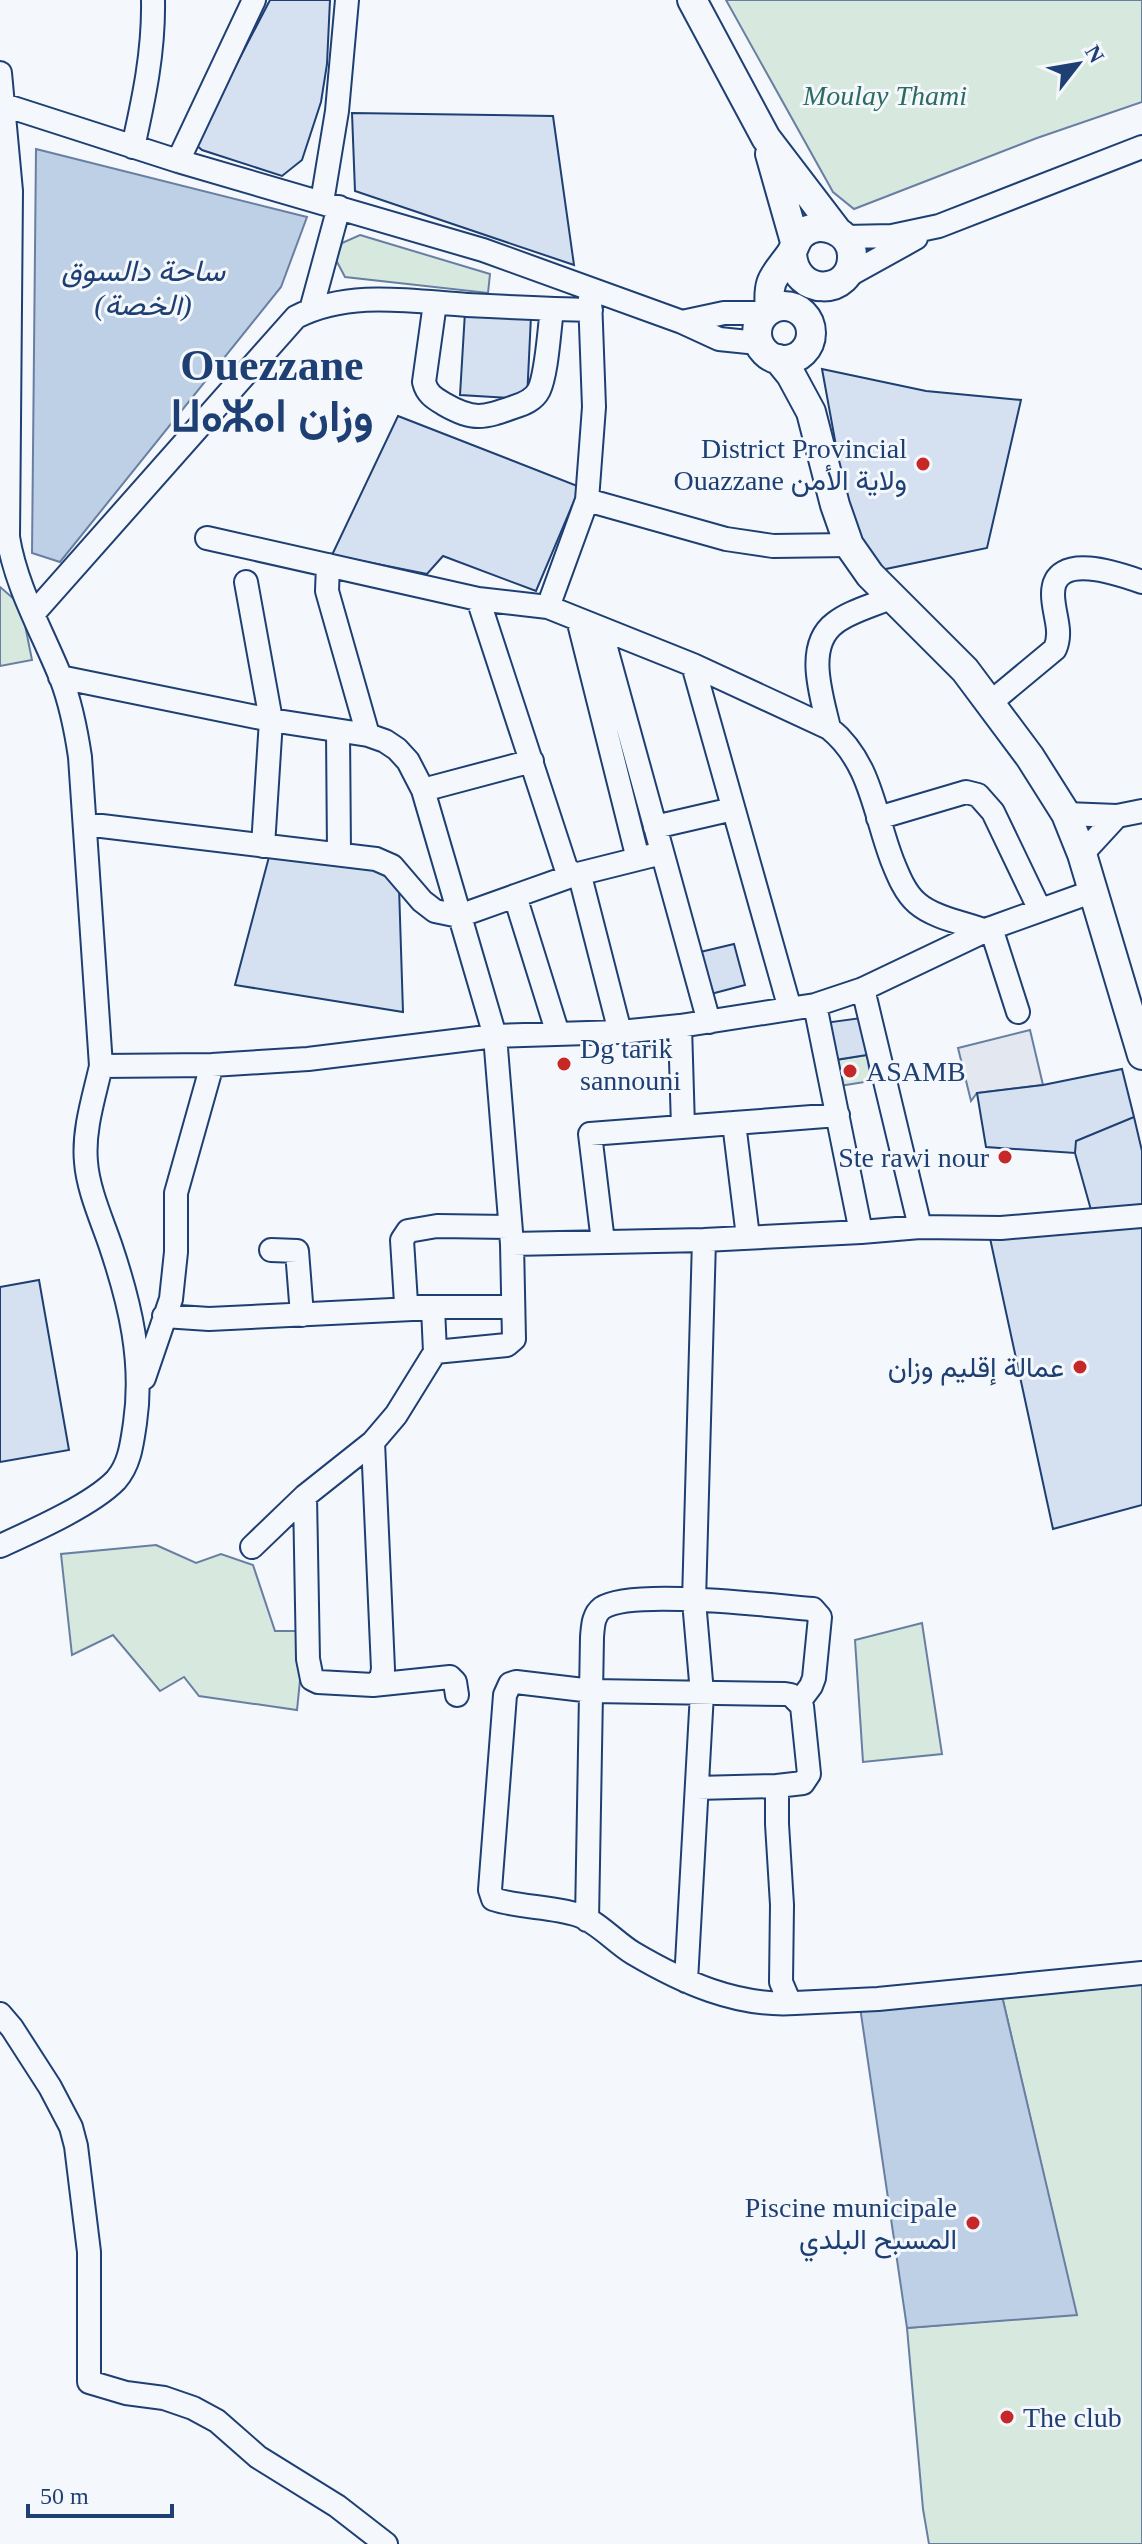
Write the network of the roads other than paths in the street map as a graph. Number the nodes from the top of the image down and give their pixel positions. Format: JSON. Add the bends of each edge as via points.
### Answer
{"nodes":[{"id":1,"x":153,"y":0,"type":"edge"},
{"id":2,"x":254,"y":0,"type":"edge"},
{"id":3,"x":347,"y":0,"type":"edge"},
{"id":4,"x":692,"y":0,"type":"edge"},
{"id":5,"x":0,"y":73,"type":"edge"},
{"id":6,"x":4,"y":105,"type":"junction"},
{"id":7,"x":4,"y":138,"type":"edge"},
{"id":8,"x":766,"y":138,"type":"junction"},
{"id":9,"x":133,"y":147,"type":"junction"},
{"id":10,"x":1142,"y":147,"type":"edge"},
{"id":11,"x":178,"y":161,"type":"junction"},
{"id":12,"x":11,"y":191,"type":"junction"},
{"id":13,"x":330,"y":204,"type":"junction"},
{"id":14,"x":0,"y":217,"type":"edge"},
{"id":15,"x":939,"y":226,"type":"junction"},
{"id":16,"x":841,"y":234,"type":"junction"},
{"id":17,"x":793,"y":248,"type":"junction"},
{"id":18,"x":842,"y":279,"type":"junction"},
{"id":19,"x":590,"y":300,"type":"junction"},
{"id":20,"x":435,"y":303,"type":"junction"},
{"id":21,"x":311,"y":310,"type":"junction"},
{"id":22,"x":552,"y":310,"type":"junction"},
{"id":23,"x":768,"y":311,"type":"junction"},
{"id":24,"x":682,"y":322,"type":"junction"},
{"id":25,"x":810,"y":336,"type":"junction"},
{"id":26,"x":768,"y":351,"type":"junction"},
{"id":27,"x":818,"y":431,"type":"junction"},
{"id":28,"x":587,"y":500,"type":"junction"},
{"id":29,"x":207,"y":538,"type":"dead end"},
{"id":30,"x":849,"y":545,"type":"junction"},
{"id":31,"x":328,"y":565,"type":"junction"},
{"id":32,"x":246,"y":582,"type":"dead end"},
{"id":33,"x":1142,"y":582,"type":"edge"},
{"id":34,"x":892,"y":597,"type":"junction"},
{"id":35,"x":478,"y":599,"type":"junction"},
{"id":36,"x":548,"y":607,"type":"junction"},
{"id":37,"x":33,"y":614,"type":"junction"},
{"id":38,"x":578,"y":619,"type":"junction"},
{"id":39,"x":601,"y":630,"type":"junction"},
{"id":40,"x":693,"y":665,"type":"junction"},
{"id":41,"x":60,"y":677,"type":"junction"},
{"id":42,"x":990,"y":703,"type":"junction"},
{"id":43,"x":271,"y":720,"type":"junction"},
{"id":44,"x":829,"y":728,"type":"junction"},
{"id":45,"x":338,"y":731,"type":"junction"},
{"id":46,"x":368,"y":735,"type":"junction"},
{"id":47,"x":532,"y":761,"type":"junction"},
{"id":48,"x":423,"y":790,"type":"junction"},
{"id":49,"x":733,"y":809,"type":"junction"},
{"id":50,"x":1142,"y":811,"type":"edge"},
{"id":51,"x":1066,"y":814,"type":"junction"},
{"id":52,"x":1117,"y":816,"type":"junction"},
{"id":53,"x":878,"y":818,"type":"junction"},
{"id":54,"x":85,"y":824,"type":"junction"},
{"id":55,"x":655,"y":827,"type":"junction"},
{"id":56,"x":263,"y":846,"type":"junction"},
{"id":57,"x":339,"y":853,"type":"junction"},
{"id":58,"x":662,"y":853,"type":"junction"},
{"id":59,"x":1082,"y":854,"type":"junction"},
{"id":60,"x":638,"y":859,"type":"junction"},
{"id":61,"x":574,"y":875,"type":"junction"},
{"id":62,"x":1094,"y":891,"type":"junction"},
{"id":63,"x":515,"y":896,"type":"junction"},
{"id":64,"x":1040,"y":910,"type":"junction"},
{"id":65,"x":459,"y":916,"type":"junction"},
{"id":66,"x":989,"y":930,"type":"junction"},
{"id":67,"x":863,"y":989,"type":"junction"},
{"id":68,"x":815,"y":1005,"type":"junction"},
{"id":69,"x":790,"y":1009,"type":"junction"},
{"id":70,"x":1018,"y":1012,"type":"dead end"},
{"id":71,"x":709,"y":1022,"type":"junction"},
{"id":72,"x":680,"y":1026,"type":"junction"},
{"id":73,"x":620,"y":1032,"type":"junction"},
{"id":74,"x":558,"y":1034,"type":"junction"},
{"id":75,"x":495,"y":1036,"type":"junction"},
{"id":76,"x":1142,"y":1055,"type":"edge"},
{"id":77,"x":212,"y":1065,"type":"junction"},
{"id":78,"x":101,"y":1066,"type":"junction"},
{"id":79,"x":838,"y":1115,"type":"junction"},
{"id":80,"x":734,"y":1123,"type":"junction"},
{"id":81,"x":683,"y":1127,"type":"junction"},
{"id":82,"x":1142,"y":1216,"type":"edge"},
{"id":83,"x":920,"y":1227,"type":"junction"},
{"id":84,"x":861,"y":1232,"type":"junction"},
{"id":85,"x":510,"y":1236,"type":"junction"},
{"id":86,"x":748,"y":1237,"type":"junction"},
{"id":87,"x":704,"y":1240,"type":"junction"},
{"id":88,"x":603,"y":1242,"type":"junction"},
{"id":89,"x":271,"y":1250,"type":"dead end"},
{"id":90,"x":513,"y":1307,"type":"junction"},
{"id":91,"x":433,"y":1308,"type":"junction"},
{"id":92,"x":302,"y":1315,"type":"junction"},
{"id":93,"x":164,"y":1316,"type":"junction"},
{"id":94,"x":435,"y":1352,"type":"junction"},
{"id":95,"x":139,"y":1393,"type":"junction"},
{"id":96,"x":373,"y":1442,"type":"junction"},
{"id":97,"x":305,"y":1496,"type":"junction"},
{"id":98,"x":0,"y":1546,"type":"edge"},
{"id":99,"x":252,"y":1547,"type":"dead end"},
{"id":100,"x":694,"y":1601,"type":"junction"},
{"id":101,"x":373,"y":1685,"type":"junction"},
{"id":102,"x":592,"y":1691,"type":"junction"},
{"id":103,"x":702,"y":1693,"type":"junction"},
{"id":104,"x":457,"y":1695,"type":"dead end"},
{"id":105,"x":799,"y":1702,"type":"junction"},
{"id":106,"x":777,"y":1786,"type":"junction"},
{"id":107,"x":697,"y":1788,"type":"junction"},
{"id":108,"x":587,"y":1920,"type":"junction"},
{"id":109,"x":1142,"y":1973,"type":"edge"},
{"id":110,"x":686,"y":1981,"type":"junction"},
{"id":111,"x":795,"y":2003,"type":"junction"},
{"id":112,"x":0,"y":2014,"type":"edge"},
{"id":113,"x":386,"y":2544,"type":"edge"}],
"edges":[{"from":1,"to":9,"type":"street","via":[[148,78]]},
{"from":2,"to":11,"type":"street"},
{"from":3,"to":13,"type":"street"},
{"from":4,"to":8,"type":"main road"},
{"from":5,"to":6,"type":"street"},
{"from":6,"to":7,"type":"street"},
{"from":6,"to":9,"type":"street"},
{"from":7,"to":12,"type":"street"},
{"from":8,"to":16,"type":"main road"},
{"from":8,"to":17,"type":"main road"},
{"from":9,"to":11,"type":"street"},
{"from":10,"to":15,"type":"street"},
{"from":11,"to":13,"type":"street"},
{"from":12,"to":14,"type":"street"},
{"from":12,"to":37,"type":"street","via":[[8,537]]},
{"from":13,"to":19,"type":"street","via":[[483,250]]},
{"from":13,"to":21,"type":"street"},
{"from":15,"to":16,"type":"street","via":[[892,236]]},
{"from":15,"to":18,"type":"street"},
{"from":16,"to":17,"type":"main road","via":[[814,227]]},
{"from":16,"to":18,"type":"main road","via":[[852,257]]},
{"from":17,"to":18,"type":"main road","via":[[796,273],[812,285]]},
{"from":17,"to":23,"type":"main road","via":[[772,278]]},
{"from":18,"to":25,"type":"main road"},
{"from":19,"to":22,"type":"street"},
{"from":19,"to":24,"type":"street"},
{"from":19,"to":28,"type":"street","via":[[594,407]]},
{"from":20,"to":21,"type":"street","via":[[350,300]]},
{"from":20,"to":22,"type":"street"},
{"from":20,"to":22,"type":"street","via":[[426,389],[470,417],[495,414],[534,397]]},
{"from":21,"to":37,"type":"street","via":[[296,317]]},
{"from":23,"to":24,"type":"street"},
{"from":23,"to":25,"type":"main road","via":[[792,307],[808,321]]},
{"from":23,"to":26,"type":"main road","via":[[757,332]]},
{"from":24,"to":26,"type":"street","via":[[719,339]]},
{"from":25,"to":26,"type":"main road","via":[[798,356]]},
{"from":25,"to":27,"type":"main road"},
{"from":26,"to":27,"type":"main road","via":[[802,393]]},
{"from":27,"to":30,"type":"main road"},
{"from":28,"to":30,"type":"street","via":[[726,539],[773,546]]},
{"from":28,"to":36,"type":"street"},
{"from":29,"to":31,"type":"street"},
{"from":30,"to":34,"type":"main road"},
{"from":31,"to":35,"type":"street"},
{"from":31,"to":46,"type":"street","via":[[327,591]]},
{"from":32,"to":43,"type":"street"},
{"from":33,"to":42,"type":"street","via":[[1100,568],[1064,574],[1053,590],[1060,637],[1055,649]]},
{"from":34,"to":42,"type":"main road","via":[[965,670]]},
{"from":34,"to":44,"type":"street","via":[[835,623],[819,642],[818,677]]},
{"from":35,"to":36,"type":"street"},
{"from":35,"to":47,"type":"street"},
{"from":36,"to":38,"type":"street"},
{"from":37,"to":41,"type":"street"},
{"from":38,"to":39,"type":"street"},
{"from":38,"to":60,"type":"street"},
{"from":39,"to":40,"type":"street"},
{"from":39,"to":55,"type":"street"},
{"from":40,"to":44,"type":"street"},
{"from":40,"to":49,"type":"street"},
{"from":41,"to":43,"type":"street"},
{"from":41,"to":54,"type":"street","via":[[77,735]]},
{"from":42,"to":51,"type":"main road"},
{"from":43,"to":45,"type":"street"},
{"from":43,"to":56,"type":"street"},
{"from":44,"to":53,"type":"street","via":[[859,761]]},
{"from":45,"to":46,"type":"street"},
{"from":45,"to":57,"type":"street"},
{"from":46,"to":48,"type":"street","via":[[397,749]]},
{"from":47,"to":48,"type":"street"},
{"from":47,"to":61,"type":"street","via":[[566,868]]},
{"from":48,"to":65,"type":"street"},
{"from":49,"to":55,"type":"street"},
{"from":49,"to":69,"type":"street"},
{"from":50,"to":52,"type":"street"},
{"from":51,"to":52,"type":"street"},
{"from":51,"to":59,"type":"main road"},
{"from":52,"to":59,"type":"street"},
{"from":53,"to":64,"type":"street","via":[[966,792],[978,795],[993,812]]},
{"from":53,"to":66,"type":"street","via":[[910,896],[919,905]]},
{"from":54,"to":56,"type":"street"},
{"from":54,"to":78,"type":"street"},
{"from":55,"to":58,"type":"street"},
{"from":56,"to":57,"type":"street"},
{"from":57,"to":65,"type":"street","via":[[392,866],[435,911]]},
{"from":58,"to":60,"type":"street"},
{"from":58,"to":71,"type":"street"},
{"from":59,"to":62,"type":"main road"},
{"from":60,"to":61,"type":"street"},
{"from":61,"to":63,"type":"street"},
{"from":61,"to":73,"type":"street","via":[[581,880]]},
{"from":62,"to":64,"type":"street"},
{"from":62,"to":76,"type":"main road"},
{"from":63,"to":65,"type":"street"},
{"from":63,"to":74,"type":"street"},
{"from":64,"to":66,"type":"street"},
{"from":65,"to":75,"type":"street"},
{"from":66,"to":67,"type":"street"},
{"from":66,"to":70,"type":"street"},
{"from":67,"to":68,"type":"street"},
{"from":67,"to":83,"type":"street"},
{"from":68,"to":69,"type":"street"},
{"from":68,"to":79,"type":"street"},
{"from":69,"to":71,"type":"street"},
{"from":71,"to":72,"type":"street"},
{"from":72,"to":73,"type":"street"},
{"from":72,"to":81,"type":"street"},
{"from":73,"to":74,"type":"street"},
{"from":74,"to":75,"type":"street"},
{"from":75,"to":77,"type":"street"},
{"from":75,"to":85,"type":"street"},
{"from":77,"to":78,"type":"street"},
{"from":77,"to":93,"type":"street","via":[[176,1193],[175,1274]]},
{"from":78,"to":95,"type":"street","via":[[86,1162],[135,1330]]},
{"from":79,"to":80,"type":"street"},
{"from":79,"to":84,"type":"street"},
{"from":80,"to":81,"type":"street"},
{"from":80,"to":86,"type":"street"},
{"from":81,"to":88,"type":"street","via":[[590,1134]]},
{"from":82,"to":83,"type":"street","via":[[1001,1228]]},
{"from":83,"to":84,"type":"street"},
{"from":84,"to":86,"type":"street"},
{"from":85,"to":88,"type":"street"},
{"from":85,"to":90,"type":"street"},
{"from":85,"to":91,"type":"street","via":[[437,1226],[405,1234],[404,1299],[410,1306]]},
{"from":86,"to":87,"type":"street"},
{"from":87,"to":88,"type":"street"},
{"from":87,"to":100,"type":"street"},
{"from":89,"to":92,"type":"street","via":[[297,1251]]},
{"from":90,"to":91,"type":"street"},
{"from":90,"to":94,"type":"street","via":[[514,1339],[507,1345]]},
{"from":91,"to":92,"type":"street"},
{"from":91,"to":94,"type":"street"},
{"from":92,"to":93,"type":"street"},
{"from":93,"to":95,"type":"street"},
{"from":94,"to":96,"type":"street"},
{"from":95,"to":98,"type":"street","via":[[131,1450],[115,1481]]},
{"from":96,"to":97,"type":"street"},
{"from":96,"to":101,"type":"street","via":[[383,1669]]},
{"from":97,"to":99,"type":"street"},
{"from":97,"to":101,"type":"street","via":[[312,1679]]},
{"from":100,"to":102,"type":"street","via":[[645,1598],[600,1609],[593,1625]]},
{"from":100,"to":103,"type":"street"},
{"from":100,"to":105,"type":"street","via":[[817,1611],[814,1678]]},
{"from":101,"to":104,"type":"street","via":[[450,1677]]},
{"from":102,"to":103,"type":"street"},
{"from":102,"to":108,"type":"street"},
{"from":102,"to":108,"type":"street","via":[[516,1682],[507,1688],[490,1890],[496,1900]]},
{"from":103,"to":105,"type":"street","via":[[785,1694]]},
{"from":103,"to":107,"type":"street"},
{"from":105,"to":106,"type":"street","via":[[809,1774],[803,1783]]},
{"from":106,"to":107,"type":"street"},
{"from":106,"to":111,"type":"street","via":[[781,1982],[785,1996]]},
{"from":107,"to":110,"type":"street"},
{"from":108,"to":110,"type":"street"},
{"from":109,"to":111,"type":"street"},
{"from":110,"to":111,"type":"street","via":[[747,2001]]},
{"from":112,"to":113,"type":"street","via":[[50,2087],[76,2146],[89,2252],[89,2382],[164,2398],[217,2421],[258,2457]]}]}
